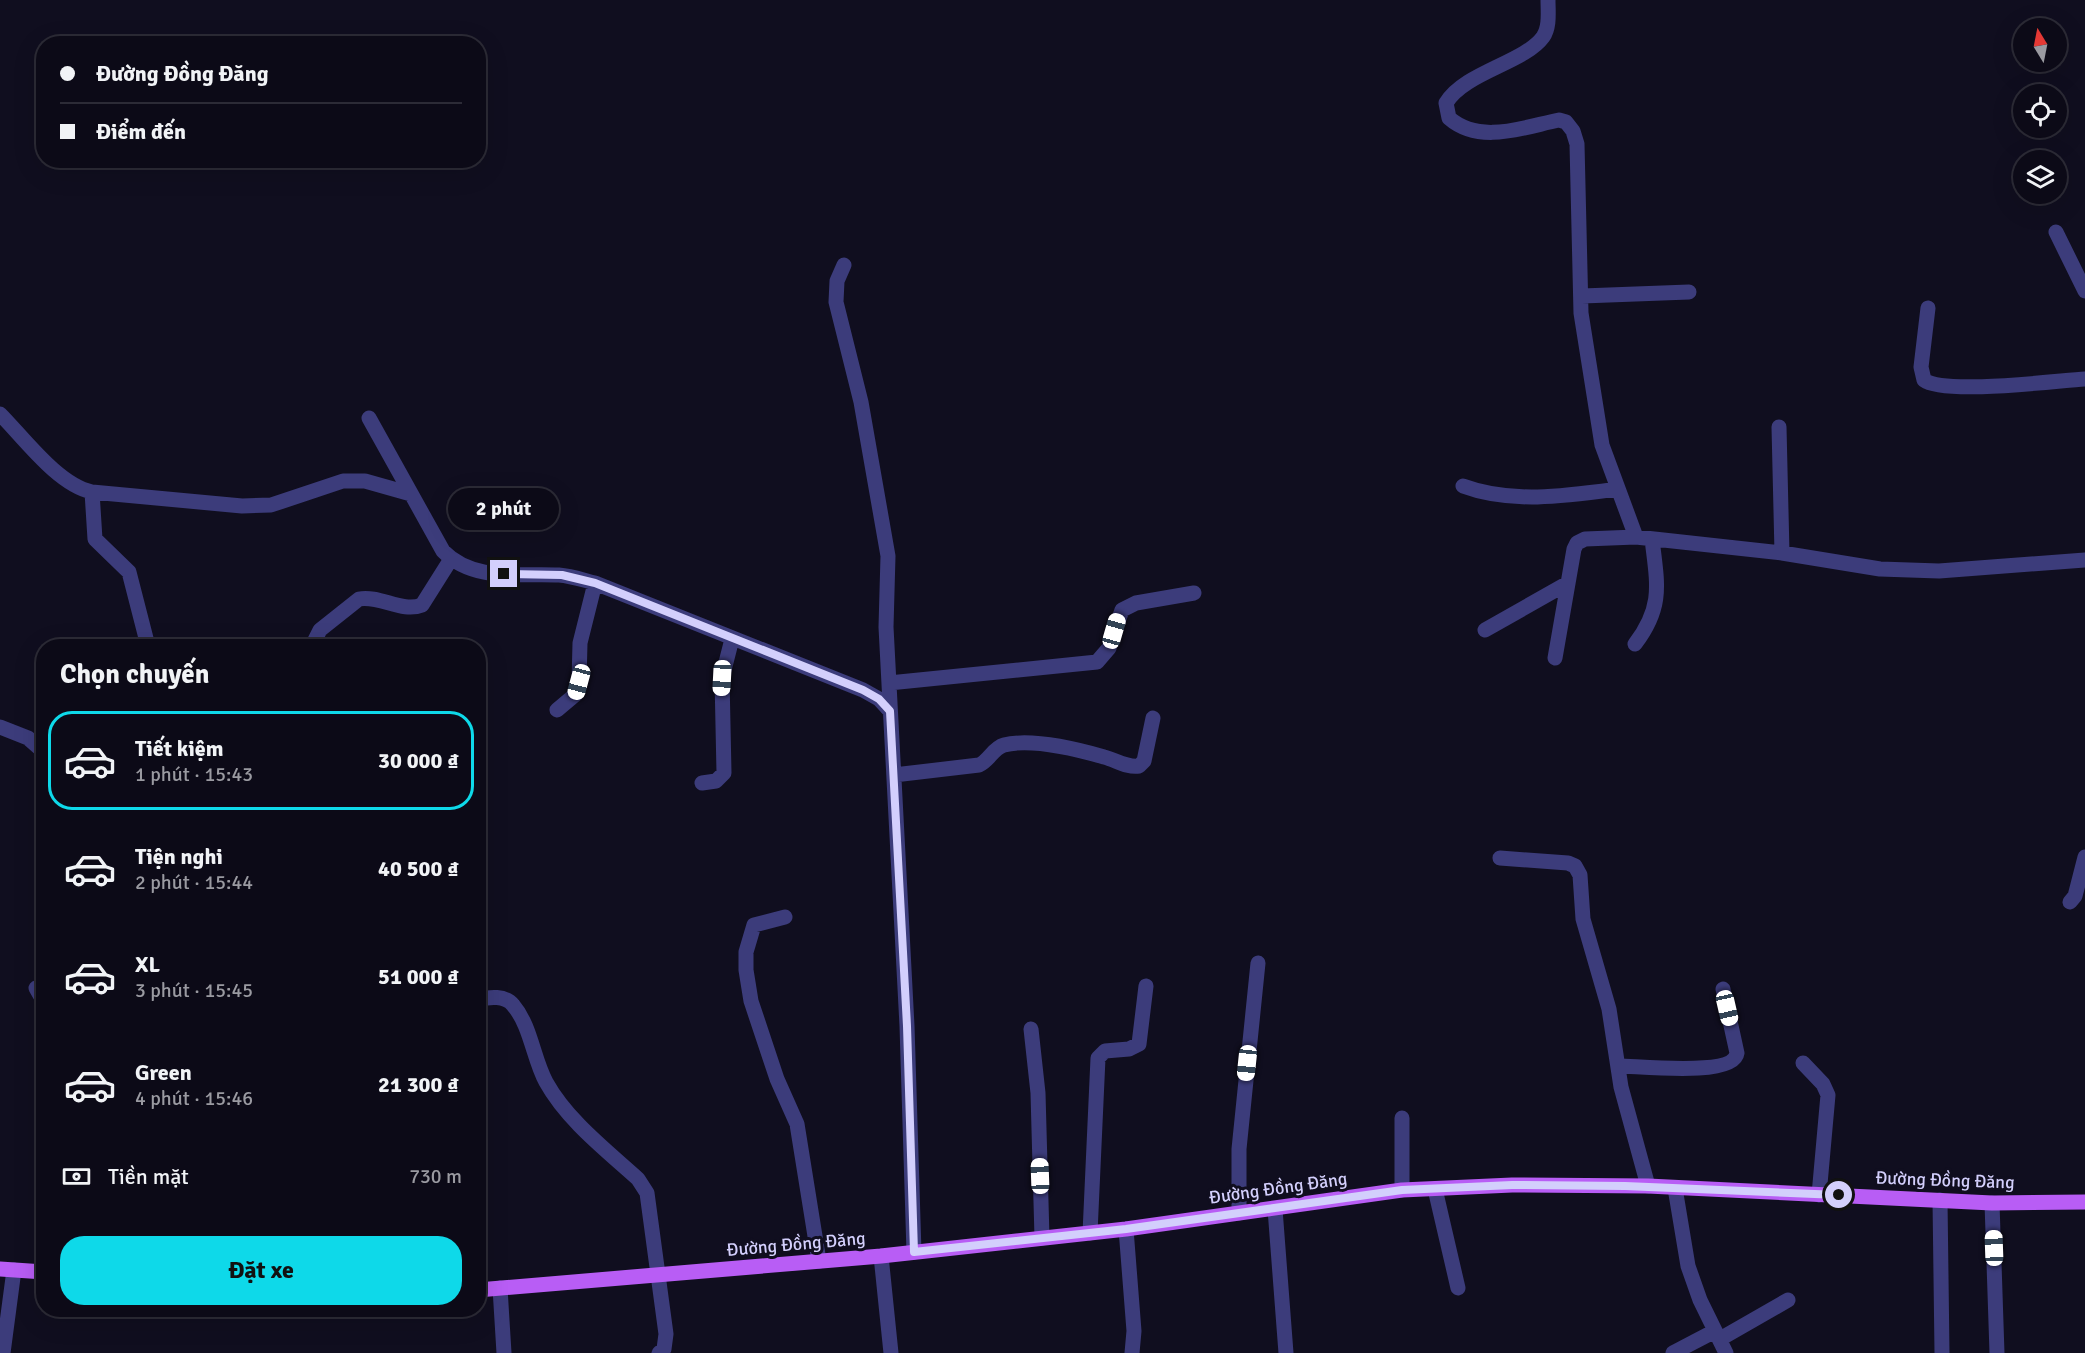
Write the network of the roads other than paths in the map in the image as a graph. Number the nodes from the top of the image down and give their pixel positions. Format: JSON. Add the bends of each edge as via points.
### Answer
{"nodes":[{"id":1,"x":1548,"y":0,"type":"edge"},
{"id":2,"x":2056,"y":232,"type":"dead end"},
{"id":3,"x":844,"y":265,"type":"dead end"},
{"id":4,"x":2085,"y":291,"type":"edge"},
{"id":5,"x":1689,"y":292,"type":"dead end"},
{"id":6,"x":1581,"y":296,"type":"junction"},
{"id":7,"x":1928,"y":308,"type":"dead end"},
{"id":8,"x":2085,"y":379,"type":"edge"},
{"id":9,"x":0,"y":414,"type":"edge"},
{"id":10,"x":369,"y":418,"type":"dead end"},
{"id":11,"x":1779,"y":427,"type":"dead end"},
{"id":12,"x":1463,"y":486,"type":"dead end"},
{"id":13,"x":1617,"y":489,"type":"junction"},
{"id":14,"x":92,"y":492,"type":"junction"},
{"id":15,"x":411,"y":494,"type":"junction"},
{"id":16,"x":1636,"y":537,"type":"junction"},
{"id":17,"x":1652,"y":539,"type":"junction"},
{"id":18,"x":1782,"y":553,"type":"junction"},
{"id":19,"x":451,"y":559,"type":"junction"},
{"id":20,"x":2085,"y":560,"type":"edge"},
{"id":21,"x":595,"y":583,"type":"junction"},
{"id":22,"x":1568,"y":583,"type":"junction"},
{"id":23,"x":1194,"y":593,"type":"dead end"},
{"id":24,"x":1485,"y":630,"type":"dead end"},
{"id":25,"x":146,"y":639,"type":"edge"},
{"id":26,"x":316,"y":639,"type":"edge"},
{"id":27,"x":732,"y":639,"type":"junction"},
{"id":28,"x":1635,"y":644,"type":"dead end"},
{"id":29,"x":1555,"y":658,"type":"dead end"},
{"id":30,"x":889,"y":683,"type":"junction"},
{"id":31,"x":557,"y":710,"type":"dead end"},
{"id":32,"x":890,"y":711,"type":"junction"},
{"id":33,"x":1153,"y":718,"type":"dead end"},
{"id":34,"x":0,"y":728,"type":"edge"},
{"id":35,"x":36,"y":745,"type":"edge"},
{"id":36,"x":894,"y":775,"type":"junction"},
{"id":37,"x":702,"y":783,"type":"dead end"},
{"id":38,"x":2085,"y":857,"type":"edge"},
{"id":39,"x":1500,"y":858,"type":"dead end"},
{"id":40,"x":2070,"y":902,"type":"dead end"},
{"id":41,"x":785,"y":917,"type":"dead end"},
{"id":42,"x":1258,"y":963,"type":"dead end"},
{"id":43,"x":1146,"y":986,"type":"dead end"},
{"id":44,"x":1723,"y":989,"type":"dead end"},
{"id":45,"x":486,"y":998,"type":"edge"},
{"id":46,"x":1031,"y":1029,"type":"dead end"},
{"id":47,"x":1803,"y":1063,"type":"dead end"},
{"id":48,"x":1619,"y":1066,"type":"junction"},
{"id":49,"x":1402,"y":1118,"type":"dead end"},
{"id":50,"x":1648,"y":1186,"type":"junction"},
{"id":51,"x":1675,"y":1188,"type":"junction"},
{"id":52,"x":1436,"y":1189,"type":"junction"},
{"id":53,"x":1402,"y":1190,"type":"junction"},
{"id":54,"x":1819,"y":1195,"type":"junction"},
{"id":55,"x":1940,"y":1200,"type":"junction"},
{"id":56,"x":2085,"y":1202,"type":"edge"},
{"id":57,"x":1992,"y":1203,"type":"junction"},
{"id":58,"x":1275,"y":1209,"type":"junction"},
{"id":59,"x":1239,"y":1213,"type":"junction"},
{"id":60,"x":1126,"y":1229,"type":"junction"},
{"id":61,"x":1090,"y":1233,"type":"junction"},
{"id":62,"x":1042,"y":1238,"type":"junction"},
{"id":63,"x":914,"y":1252,"type":"junction"},
{"id":64,"x":881,"y":1256,"type":"junction"},
{"id":65,"x":819,"y":1261,"type":"junction"},
{"id":66,"x":7,"y":1270,"type":"edge"},
{"id":67,"x":36,"y":1272,"type":"edge"},
{"id":68,"x":658,"y":1276,"type":"junction"},
{"id":69,"x":500,"y":1288,"type":"junction"},
{"id":70,"x":1458,"y":1288,"type":"dead end"},
{"id":71,"x":486,"y":1289,"type":"edge"},
{"id":72,"x":1788,"y":1300,"type":"dead end"},
{"id":73,"x":1720,"y":1341,"type":"edge"},
{"id":74,"x":3,"y":1353,"type":"edge"},
{"id":75,"x":504,"y":1353,"type":"edge"},
{"id":76,"x":659,"y":1353,"type":"edge"},
{"id":77,"x":891,"y":1353,"type":"edge"},
{"id":78,"x":1132,"y":1353,"type":"edge"},
{"id":79,"x":1286,"y":1353,"type":"edge"},
{"id":80,"x":1673,"y":1353,"type":"edge"},
{"id":81,"x":1942,"y":1353,"type":"edge"},
{"id":82,"x":1997,"y":1353,"type":"edge"}],
"edges":[{"from":1,"to":6,"type":"street","via":[[1544,36],[1450,95],[1446,103],[1449,118],[1470,130],[1498,132],[1559,120],[1573,130],[1578,165]]},
{"from":2,"to":4,"type":"street"},
{"from":3,"to":30,"type":"street","via":[[837,281],[836,302],[861,402],[888,556]]},
{"from":5,"to":6,"type":"street"},
{"from":6,"to":13,"type":"street","via":[[1602,445]]},
{"from":7,"to":8,"type":"street","via":[[1921,367],[1924,380],[1930,385],[1959,387]]},
{"from":9,"to":14,"type":"street","via":[[67,482]]},
{"from":10,"to":15,"type":"street"},
{"from":11,"to":18,"type":"street"},
{"from":12,"to":13,"type":"street","via":[[1497,496],[1568,496]]},
{"from":13,"to":16,"type":"street"},
{"from":14,"to":15,"type":"street","via":[[262,505],[343,481],[365,481]]},
{"from":14,"to":25,"type":"street","via":[[97,543],[129,572]]},
{"from":15,"to":19,"type":"street"},
{"from":16,"to":17,"type":"street"},
{"from":16,"to":22,"type":"street","via":[[1585,539],[1577,543]]},
{"from":17,"to":18,"type":"street"},
{"from":17,"to":28,"type":"street","via":[[1658,594],[1648,627]]},
{"from":18,"to":20,"type":"street","via":[[1880,569],[1939,572]]},
{"from":19,"to":21,"type":"street","via":[[488,574],[562,575]]},
{"from":19,"to":26,"type":"street","via":[[422,605],[410,607],[367,597],[359,599],[320,630]]},
{"from":21,"to":27,"type":"street"},
{"from":21,"to":31,"type":"street","via":[[580,644],[576,694]]},
{"from":22,"to":24,"type":"street"},
{"from":22,"to":29,"type":"street"},
{"from":23,"to":30,"type":"street","via":[[1136,603],[1122,610],[1109,648],[1097,662]]},
{"from":27,"to":32,"type":"street","via":[[863,690]]},
{"from":27,"to":37,"type":"street","via":[[722,678],[724,773],[716,781]]},
{"from":30,"to":32,"type":"street"},
{"from":32,"to":36,"type":"street"},
{"from":33,"to":36,"type":"street","via":[[1144,761],[1139,766],[1130,767],[1064,747],[1013,744],[999,747],[979,765]]},
{"from":34,"to":35,"type":"street"},
{"from":36,"to":63,"type":"street"},
{"from":38,"to":40,"type":"street"},
{"from":39,"to":48,"type":"street","via":[[1568,862],[1580,874],[1583,919],[1609,1009]]},
{"from":41,"to":65,"type":"street","via":[[754,925],[746,952],[746,970],[754,1016],[797,1124]]},
{"from":42,"to":59,"type":"street","via":[[1238,1159]]},
{"from":43,"to":61,"type":"street","via":[[1139,1044],[1105,1051],[1098,1058]]},
{"from":44,"to":48,"type":"street","via":[[1737,1053],[1730,1064],[1711,1068]]},
{"from":45,"to":68,"type":"street","via":[[500,997],[512,1003],[520,1014],[545,1080],[558,1100],[638,1179],[647,1193]]},
{"from":46,"to":62,"type":"street","via":[[1038,1093]]},
{"from":47,"to":54,"type":"street","via":[[1828,1095]]},
{"from":48,"to":50,"type":"street","via":[[1621,1088]]},
{"from":49,"to":53,"type":"street"},
{"from":50,"to":51,"type":"main road","name":"Đường Đồng Đăng"},
{"from":50,"to":52,"type":"main road","name":"Đường Đồng Đăng"},
{"from":51,"to":54,"type":"main road","name":"Đường Đồng Đăng"},
{"from":51,"to":73,"type":"street","via":[[1688,1266]]},
{"from":52,"to":53,"type":"main road","name":"Đường Đồng Đăng"},
{"from":52,"to":70,"type":"street"},
{"from":53,"to":58,"type":"main road","name":"Đường Đồng Đăng"},
{"from":54,"to":55,"type":"main road","name":"Đường Đồng Đăng"},
{"from":55,"to":57,"type":"main road","name":"Đường Đồng Đăng"},
{"from":55,"to":81,"type":"street"},
{"from":56,"to":57,"type":"main road","name":"Đường Đồng Đăng"},
{"from":57,"to":82,"type":"street"},
{"from":58,"to":59,"type":"main road","name":"Đường Đồng Đăng"},
{"from":58,"to":79,"type":"street"},
{"from":59,"to":60,"type":"main road","name":"Đường Đồng Đăng"},
{"from":60,"to":61,"type":"main road","name":"Đường Đồng Đăng"},
{"from":60,"to":78,"type":"street","via":[[1134,1331]]},
{"from":61,"to":62,"type":"main road","name":"Đường Đồng Đăng"},
{"from":62,"to":63,"type":"main road","name":"Đường Đồng Đăng"},
{"from":63,"to":64,"type":"main road","name":"Đường Đồng Đăng"},
{"from":64,"to":65,"type":"main road","name":"Đường Đồng Đăng"},
{"from":64,"to":77,"type":"street"},
{"from":65,"to":68,"type":"main road","name":"Đường Đồng Đăng"},
{"from":66,"to":67,"type":"main road"},
{"from":66,"to":74,"type":"street"},
{"from":68,"to":69,"type":"main road","name":"Đường Đồng Đăng"},
{"from":68,"to":76,"type":"street","via":[[666,1343]]},
{"from":69,"to":71,"type":"main road","name":"Đường Đồng Đăng"},
{"from":69,"to":75,"type":"street"},
{"from":72,"to":73,"type":"street"},
{"from":73,"to":80,"type":"street"}]}
